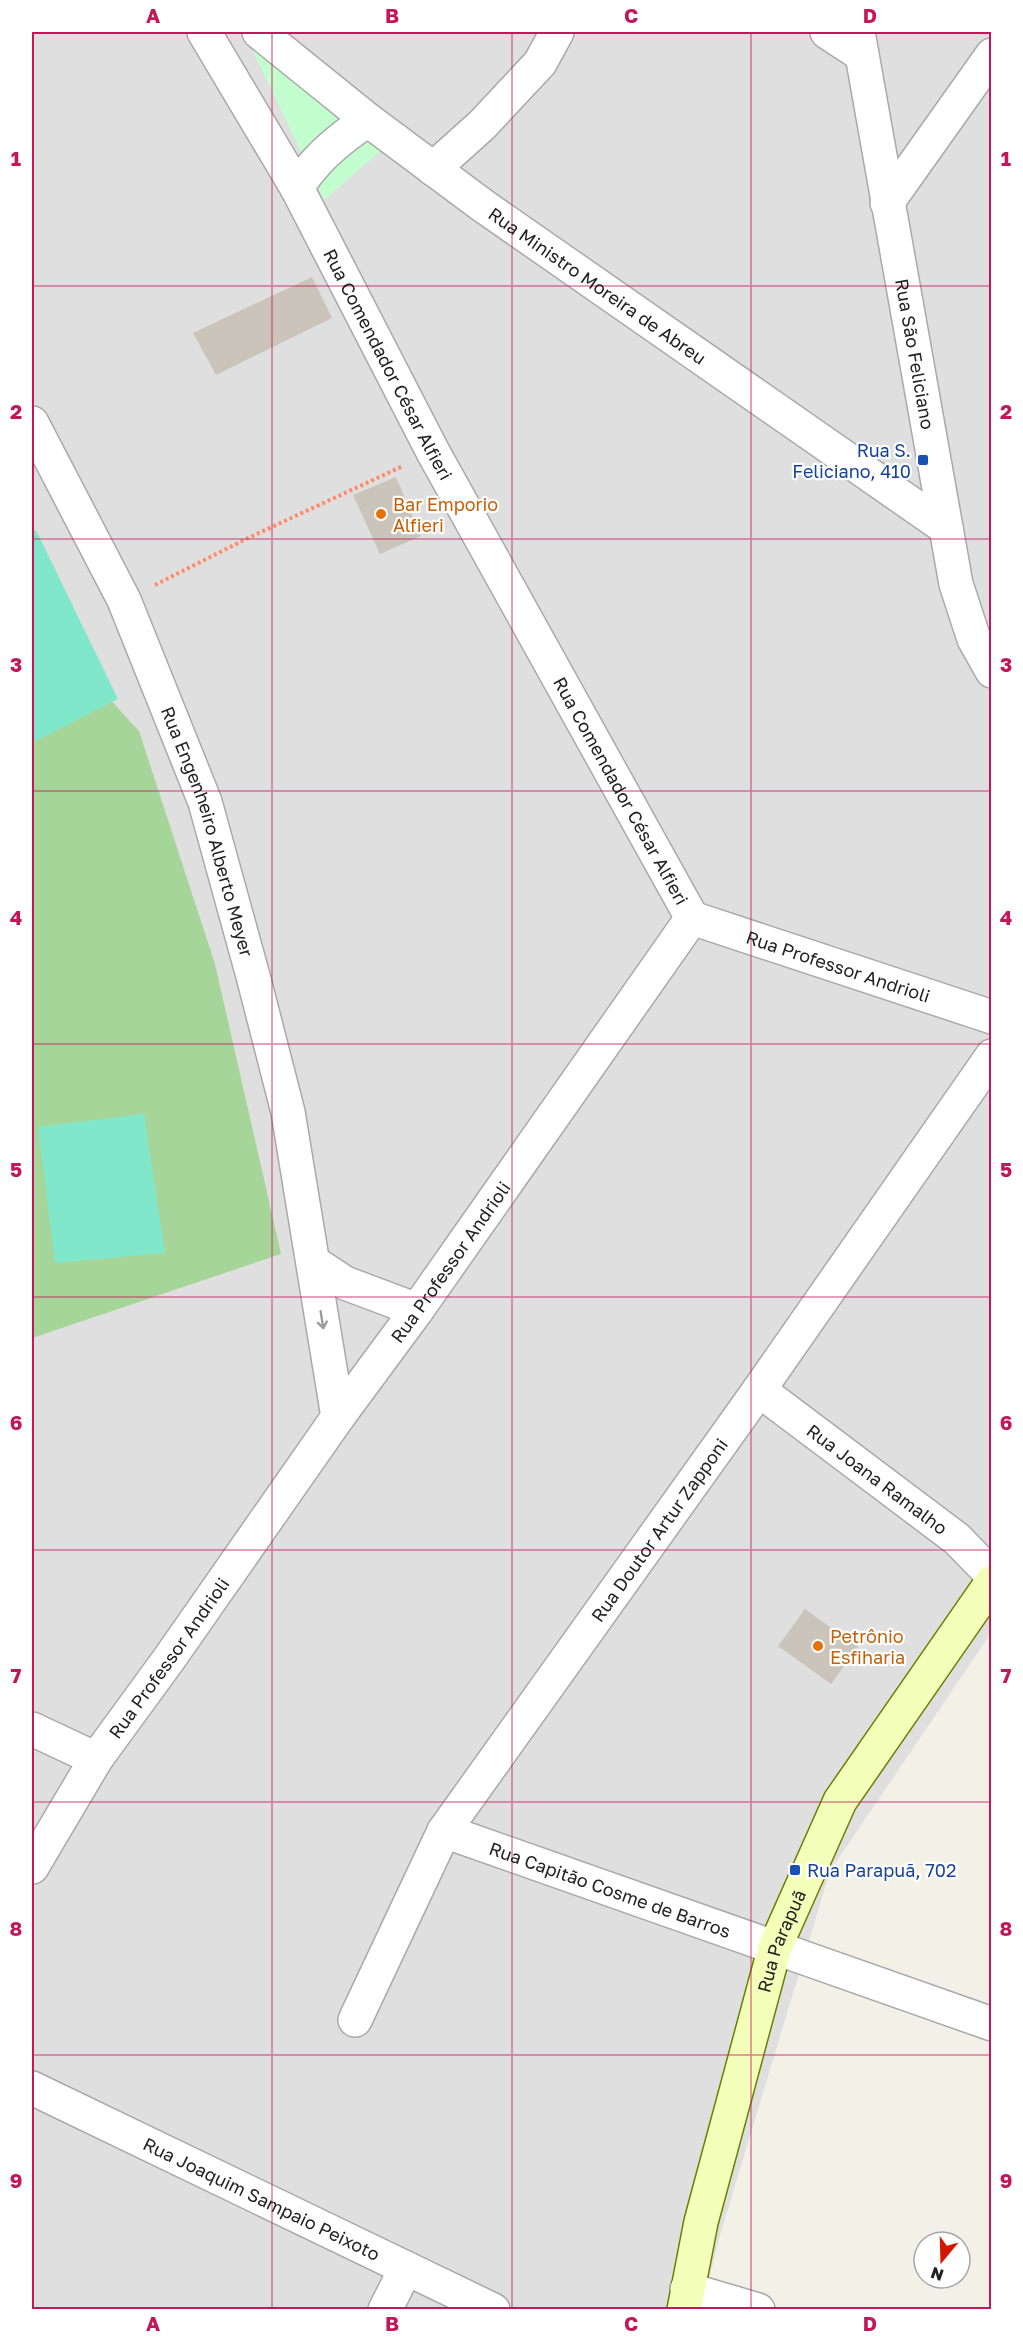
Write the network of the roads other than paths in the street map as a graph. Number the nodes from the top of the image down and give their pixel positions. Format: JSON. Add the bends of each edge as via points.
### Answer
{"nodes":[{"id":1,"x":204,"y":32,"type":"edge"},
{"id":2,"x":259,"y":32,"type":"edge"},
{"id":3,"x":557,"y":32,"type":"edge"},
{"id":4,"x":827,"y":32,"type":"edge"},
{"id":5,"x":860,"y":44,"type":"edge"},
{"id":6,"x":992,"y":55,"type":"edge"},
{"id":7,"x":368,"y":120,"type":"junction"},
{"id":8,"x":433,"y":169,"type":"junction"},
{"id":9,"x":297,"y":188,"type":"junction"},
{"id":10,"x":887,"y":203,"type":"junction"},
{"id":11,"x":32,"y":423,"type":"edge"},
{"id":12,"x":946,"y":528,"type":"junction"},
{"id":13,"x":983,"y":628,"type":"edge"},
{"id":14,"x":992,"y":671,"type":"edge"},
{"id":15,"x":692,"y":918,"type":"junction"},
{"id":16,"x":992,"y":1017,"type":"edge"},
{"id":17,"x":992,"y":1056,"type":"edge"},
{"id":18,"x":313,"y":1262,"type":"junction"},
{"id":19,"x":417,"y":1310,"type":"junction"},
{"id":20,"x":759,"y":1390,"type":"junction"},
{"id":21,"x":338,"y":1417,"type":"junction"},
{"id":22,"x":992,"y":1575,"type":"edge"},
{"id":23,"x":992,"y":1582,"type":"edge"},
{"id":24,"x":32,"y":1729,"type":"edge"},
{"id":25,"x":96,"y":1759,"type":"junction"},
{"id":26,"x":444,"y":1831,"type":"junction"},
{"id":27,"x":32,"y":1867,"type":"edge"},
{"id":28,"x":775,"y":1947,"type":"junction"},
{"id":29,"x":355,"y":2020,"type":"dead end"},
{"id":30,"x":992,"y":2024,"type":"edge"},
{"id":31,"x":32,"y":2088,"type":"edge"},
{"id":32,"x":406,"y":2268,"type":"junction"},
{"id":33,"x":685,"y":2299,"type":"edge"},
{"id":34,"x":386,"y":2310,"type":"edge"},
{"id":35,"x":493,"y":2310,"type":"edge"},
{"id":36,"x":758,"y":2310,"type":"edge"}],
"edges":[{"from":1,"to":9,"type":"street","name":"Rua Comendador César Alfieri"},
{"from":2,"to":7,"type":"street","name":"Rua Ministro Moreira de Abreu"},
{"from":3,"to":8,"type":"street","via":[[540,63],[482,125]]},
{"from":4,"to":5,"type":"street"},
{"from":5,"to":10,"type":"street","name":"Rua São Feliciano"},
{"from":6,"to":10,"type":"street"},
{"from":7,"to":8,"type":"street","name":"Rua Ministro Moreira de Abreu"},
{"from":7,"to":9,"type":"street","via":[[321,156]]},
{"from":8,"to":12,"type":"street","name":"Rua Ministro Moreira de Abreu"},
{"from":9,"to":15,"type":"street","name":"Rua Comendador César Alfieri","via":[[434,452]]},
{"from":10,"to":12,"type":"street","name":"Rua São Feliciano"},
{"from":11,"to":18,"type":"street","name":"Rua Engenheiro Alberto Meyer","via":[[124,600],[205,802],[288,1112]]},
{"from":12,"to":13,"type":"street","name":"Rua São Feliciano","via":[[956,584]]},
{"from":13,"to":14,"type":"street","name":"Rua São Feliciano"},
{"from":15,"to":16,"type":"street","name":"Rua Professor Andrioli"},
{"from":15,"to":19,"type":"street","name":"Rua Professor Andrioli"},
{"from":17,"to":20,"type":"street","name":"Rua Doutor Artur Zapponi"},
{"from":18,"to":19,"type":"street","via":[[345,1283]]},
{"from":18,"to":21,"type":"street","name":"Rua Engenheiro Alberto Meyer","one_way":true},
{"from":19,"to":21,"type":"street","name":"Rua Professor Andrioli"},
{"from":20,"to":22,"type":"street","name":"Rua Joana Ramalho","via":[[957,1539]]},
{"from":20,"to":26,"type":"street","name":"Rua Doutor Artur Zapponi"},
{"from":21,"to":25,"type":"street","name":"Rua Professor Andrioli"},
{"from":23,"to":28,"type":"street","name":"Rua Parapuã","via":[[840,1801]]},
{"from":24,"to":25,"type":"street"},
{"from":25,"to":27,"type":"street","name":"Rua Professor Andrioli"},
{"from":26,"to":28,"type":"street","name":"Rua Capitão Cosme de Barros"},
{"from":26,"to":29,"type":"street","name":"Rua Doutor Artur Zapponi"},
{"from":28,"to":30,"type":"street","name":"Rua Capitão Cosme de Barros"},
{"from":28,"to":33,"type":"street","name":"Rua Parapuã","via":[[701,2222]]},
{"from":31,"to":32,"type":"street","name":"Rua Joaquim Sampaio Peixoto"},
{"from":32,"to":34,"type":"street"},
{"from":32,"to":35,"type":"street","name":"Rua Joaquim Sampaio Peixoto"},
{"from":33,"to":36,"type":"street"}]}
